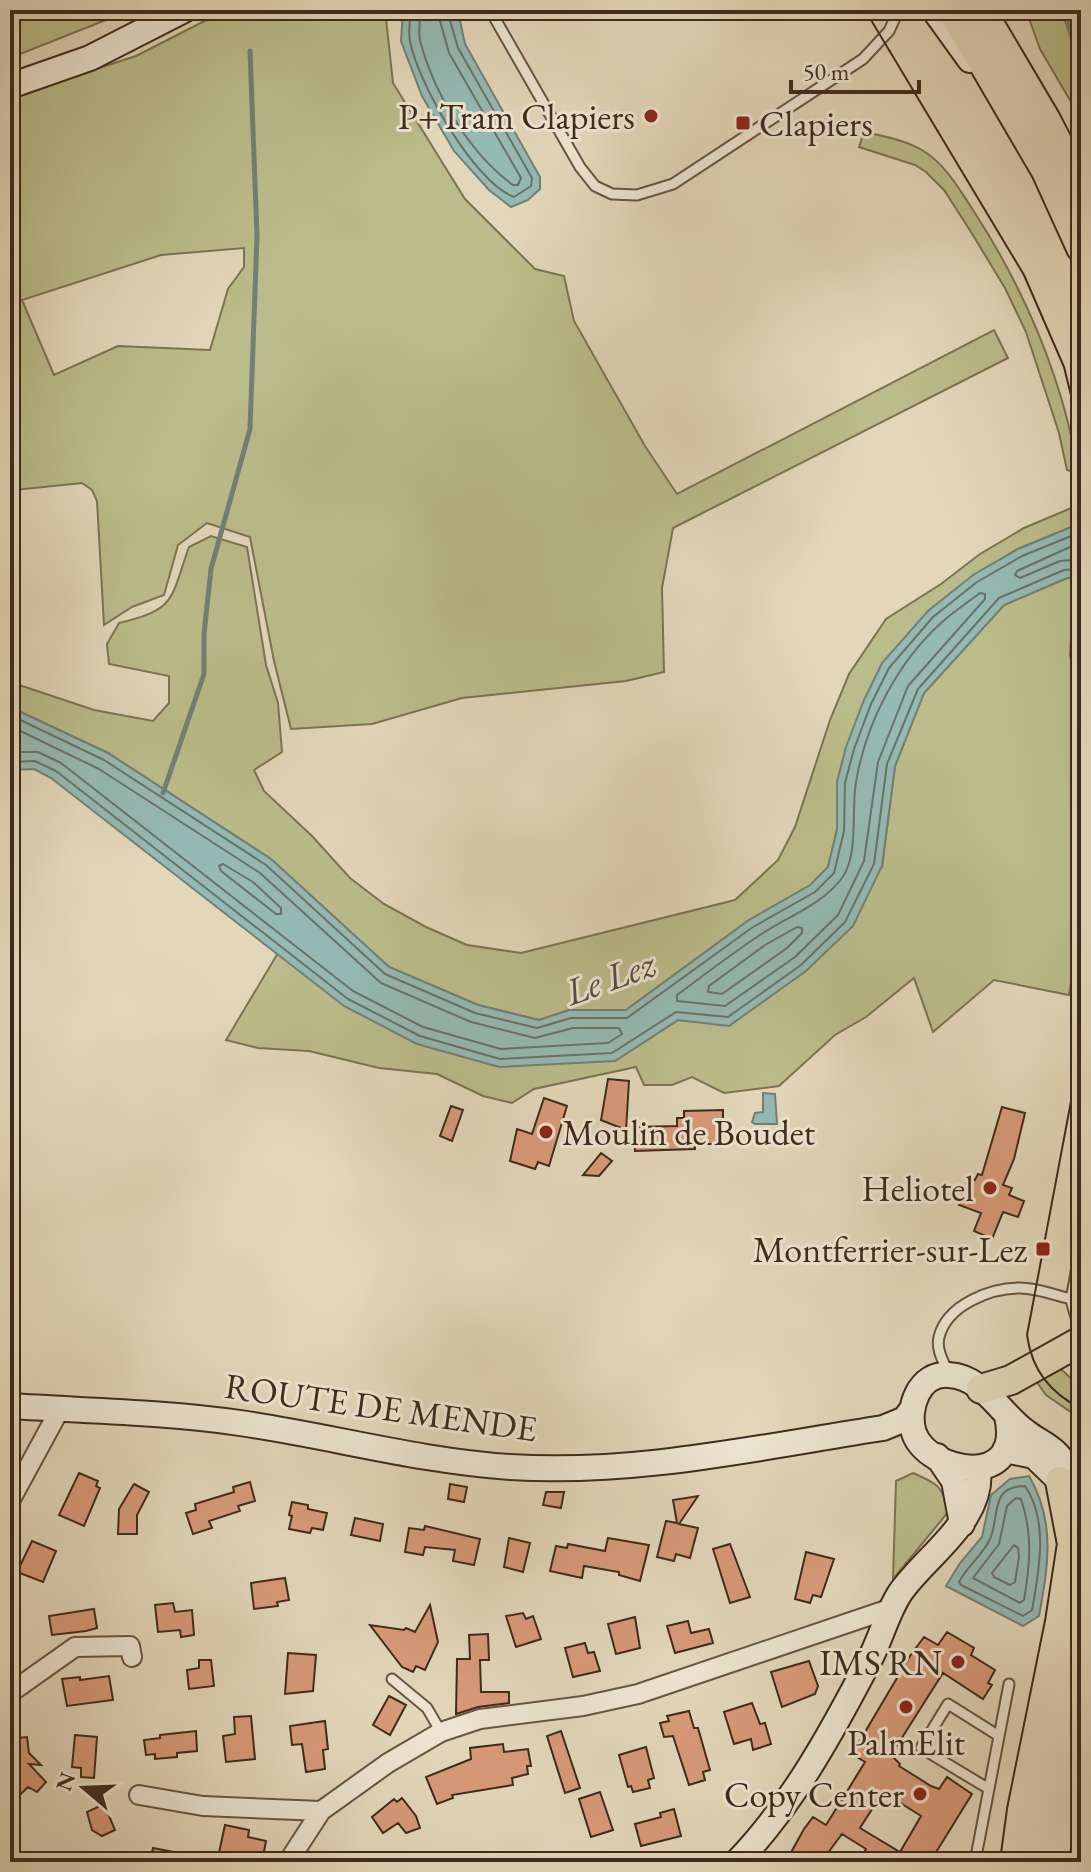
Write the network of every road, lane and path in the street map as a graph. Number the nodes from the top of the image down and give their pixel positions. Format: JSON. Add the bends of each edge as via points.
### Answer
{"nodes":[{"id":1,"x":184,"y":10,"type":"edge"},
{"id":2,"x":490,"y":10,"type":"edge"},
{"id":3,"x":894,"y":10,"type":"edge"},
{"id":4,"x":925,"y":10,"type":"edge"},
{"id":5,"x":934,"y":10,"type":"edge"},
{"id":6,"x":981,"y":10,"type":"edge"},
{"id":7,"x":950,"y":21,"type":"edge"},
{"id":8,"x":10,"y":86,"type":"edge"},
{"id":9,"x":1081,"y":188,"type":"edge"},
{"id":10,"x":1081,"y":248,"type":"edge"},
{"id":11,"x":1081,"y":1245,"type":"edge"},
{"id":12,"x":1076,"y":1300,"type":"edge"},
{"id":13,"x":1079,"y":1343,"type":"edge"},
{"id":14,"x":949,"y":1374,"type":"junction"},
{"id":15,"x":981,"y":1389,"type":"junction"},
{"id":16,"x":10,"y":1406,"type":"edge"},
{"id":17,"x":60,"y":1409,"type":"junction"},
{"id":18,"x":1007,"y":1416,"type":"junction"},
{"id":19,"x":912,"y":1424,"type":"junction"},
{"id":20,"x":1005,"y":1450,"type":"junction"},
{"id":21,"x":936,"y":1456,"type":"junction"},
{"id":22,"x":978,"y":1468,"type":"junction"},
{"id":23,"x":1071,"y":1484,"type":"edge"},
{"id":24,"x":10,"y":1501,"type":"edge"},
{"id":25,"x":1081,"y":1504,"type":"edge"},
{"id":26,"x":962,"y":1524,"type":"junction"},
{"id":27,"x":892,"y":1608,"type":"junction"},
{"id":28,"x":1081,"y":1623,"type":"edge"},
{"id":29,"x":132,"y":1657,"type":"dead end"},
{"id":30,"x":392,"y":1679,"type":"dead end"},
{"id":31,"x":1009,"y":1684,"type":"dead end"},
{"id":32,"x":10,"y":1693,"type":"edge"},
{"id":33,"x":1081,"y":1723,"type":"edge"},
{"id":34,"x":441,"y":1732,"type":"junction"},
{"id":35,"x":999,"y":1736,"type":"junction"},
{"id":36,"x":989,"y":1789,"type":"junction"},
{"id":37,"x":139,"y":1795,"type":"dead end"},
{"id":38,"x":321,"y":1811,"type":"junction"},
{"id":39,"x":1081,"y":1825,"type":"edge"},
{"id":40,"x":744,"y":1860,"type":"edge"},
{"id":41,"x":288,"y":1862,"type":"edge"},
{"id":42,"x":975,"y":1862,"type":"edge"},
{"id":43,"x":1015,"y":1862,"type":"edge"},
{"id":44,"x":1033,"y":1862,"type":"edge"},
{"id":45,"x":1053,"y":1862,"type":"edge"},
{"id":46,"x":1071,"y":1862,"type":"edge"}],
"edges":[{"from":1,"to":8,"type":"street","via":[[90,58]]},
{"from":2,"to":3,"type":"lane","via":[[595,186],[612,194],[637,195],[673,184],[863,59],[889,31]]},
{"from":4,"to":7,"type":"lane"},
{"from":5,"to":7,"type":"street"},
{"from":6,"to":9,"type":"main road"},
{"from":7,"to":10,"type":"main road","via":[[1010,111]]},
{"from":11,"to":12,"type":"lane"},
{"from":12,"to":13,"type":"lane"},
{"from":12,"to":14,"type":"lane","via":[[1021,1288],[979,1296],[948,1318],[939,1338],[940,1357]]},
{"from":13,"to":15,"type":"main road","via":[[1011,1380]]},
{"from":14,"to":15,"type":"street"},
{"from":14,"to":19,"type":"street","via":[[919,1390]]},
{"from":15,"to":18,"type":"street"},
{"from":16,"to":17,"type":"street","name":"ROUTE DE MENDE"},
{"from":17,"to":19,"type":"street","name":"ROUTE DE MENDE","via":[[176,1415],[510,1467],[625,1466],[883,1428],[905,1419]]},
{"from":17,"to":24,"type":"street"},
{"from":18,"to":20,"type":"street","via":[[1010,1437]]},
{"from":18,"to":23,"type":"street","via":[[1057,1453]]},
{"from":19,"to":21,"type":"street"},
{"from":20,"to":22,"type":"street","via":[[991,1465]]},
{"from":20,"to":23,"type":"street","via":[[1034,1456]]},
{"from":21,"to":22,"type":"street"},
{"from":21,"to":26,"type":"street","via":[[954,1481]]},
{"from":22,"to":26,"type":"street"},
{"from":23,"to":25,"type":"street"},
{"from":23,"to":43,"type":"main road","via":[[1072,1544]]},
{"from":26,"to":27,"type":"street","via":[[917,1570]]},
{"from":27,"to":34,"type":"street","via":[[638,1694],[480,1719]]},
{"from":27,"to":40,"type":"street","via":[[835,1726]]},
{"from":28,"to":44,"type":"main road"},
{"from":29,"to":32,"type":"street","via":[[130,1646],[75,1647]]},
{"from":30,"to":34,"type":"lane","via":[[427,1708]]},
{"from":31,"to":35,"type":"lane"},
{"from":33,"to":45,"type":"main road"},
{"from":34,"to":38,"type":"street"},
{"from":35,"to":36,"type":"lane"},
{"from":35,"to":36,"type":"lane","via":[[948,1704],[921,1748]]},
{"from":36,"to":42,"type":"lane"},
{"from":37,"to":38,"type":"street","via":[[203,1806]]},
{"from":38,"to":41,"type":"street"},
{"from":39,"to":46,"type":"main road"}]}
